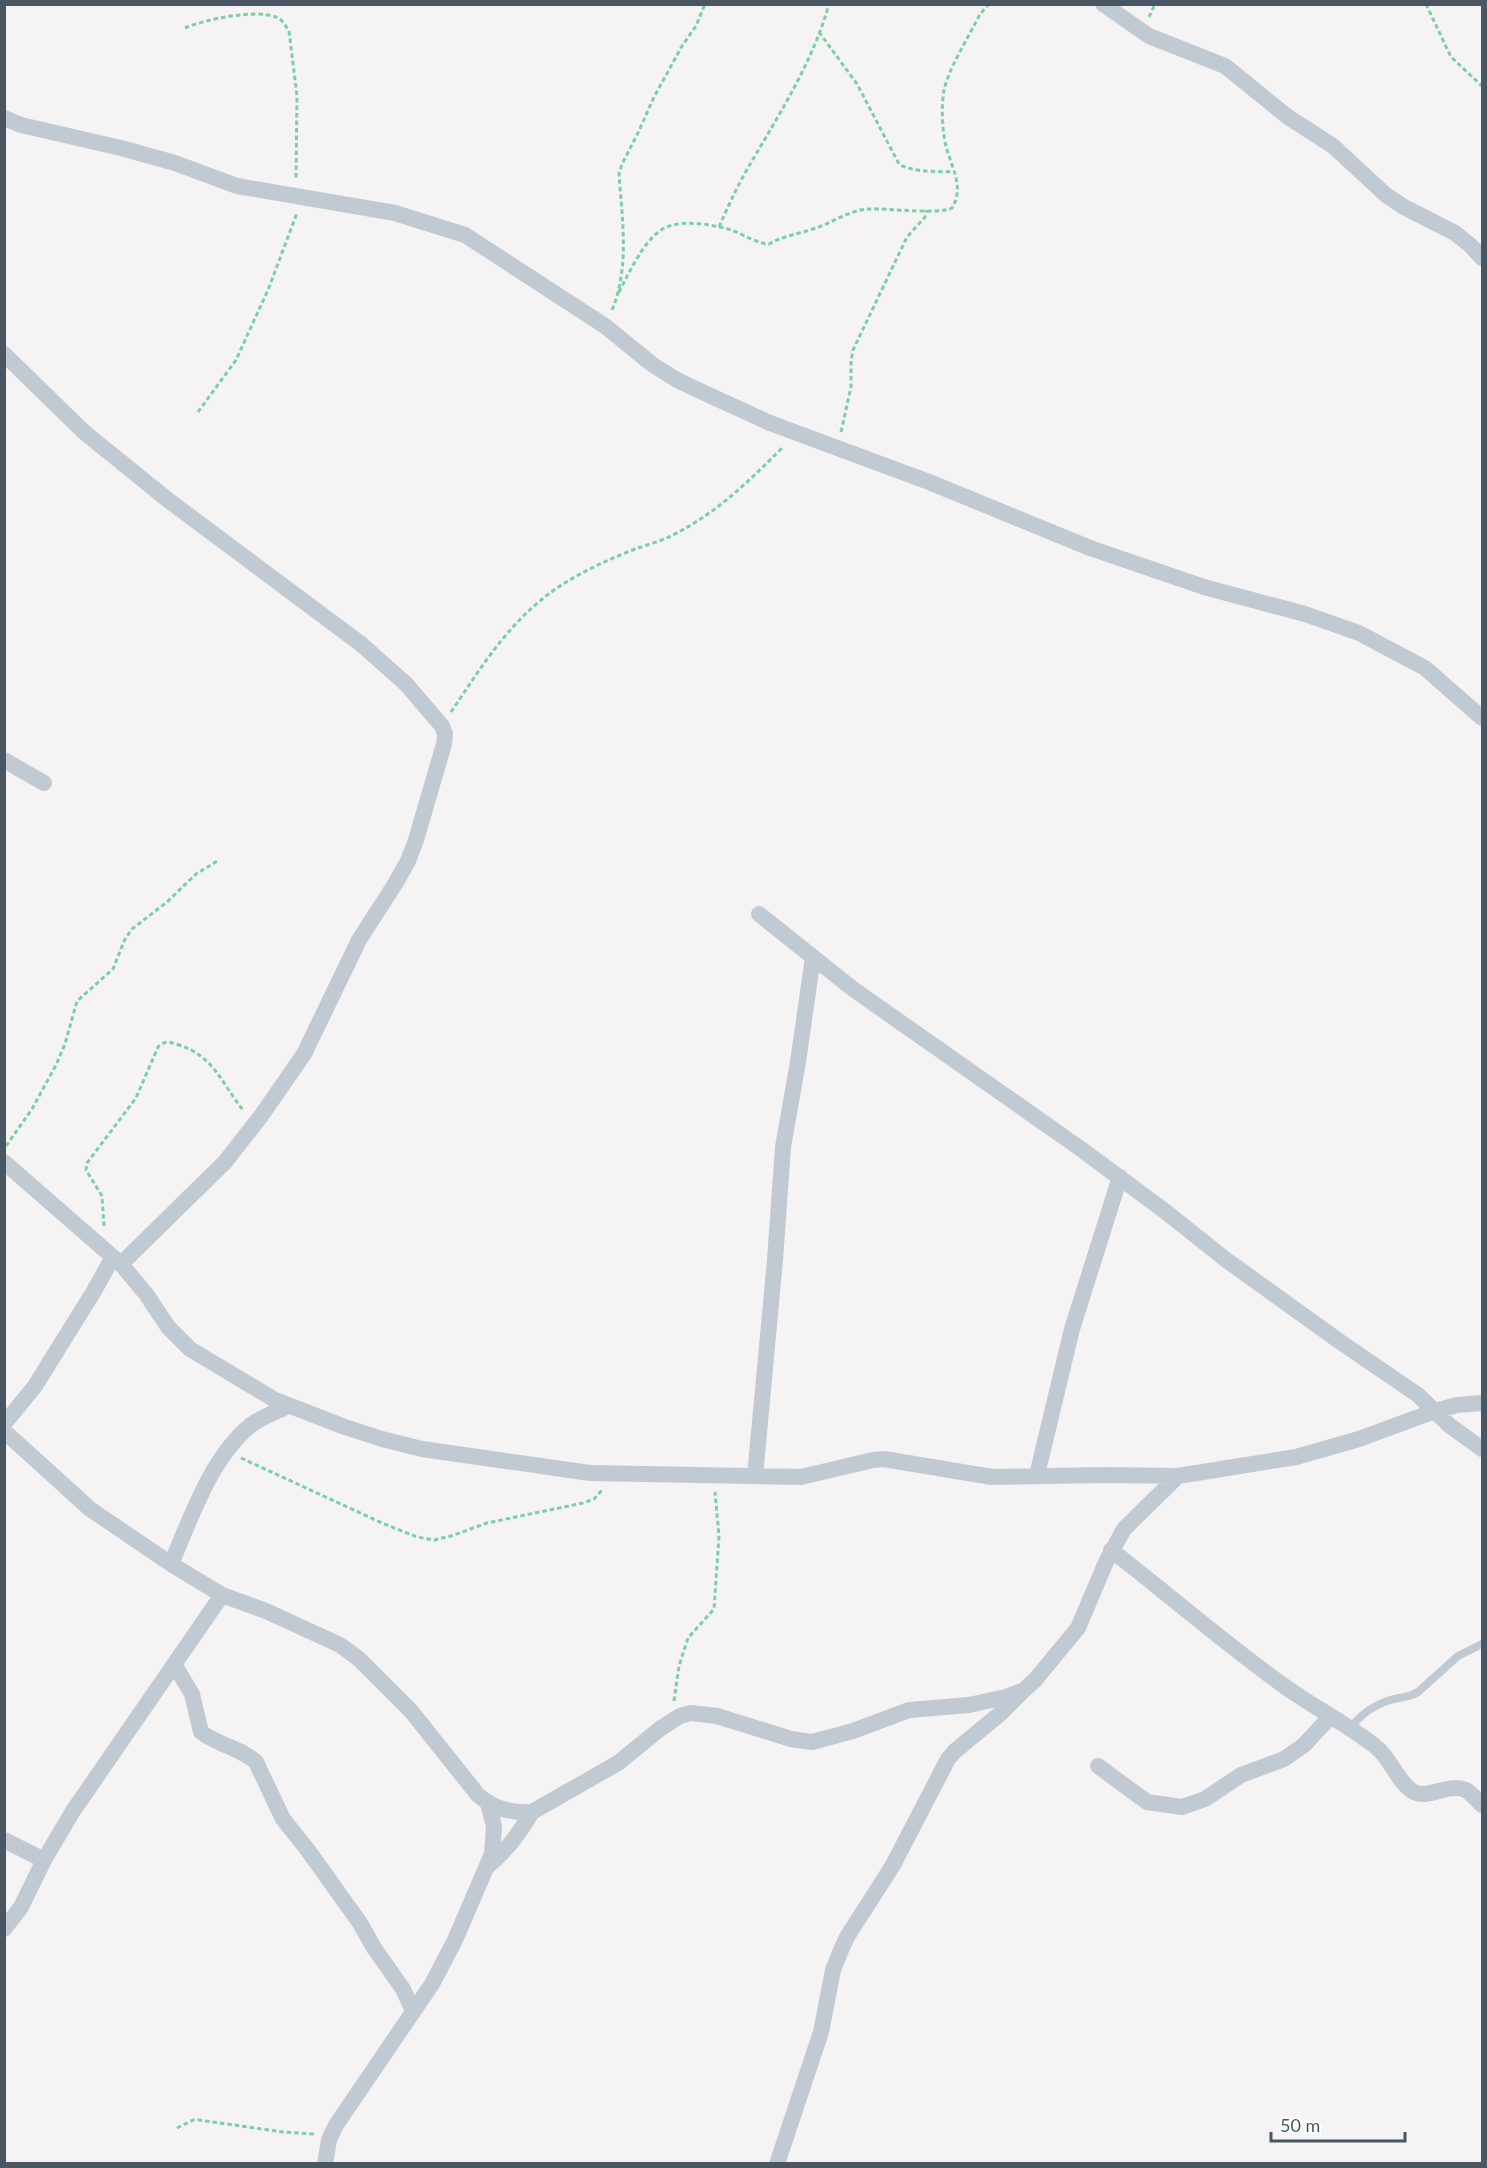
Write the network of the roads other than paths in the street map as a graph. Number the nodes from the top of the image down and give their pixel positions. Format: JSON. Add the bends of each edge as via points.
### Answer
{"nodes":[{"id":1,"x":1103,"y":4,"type":"edge"},
{"id":2,"x":4,"y":118,"type":"edge"},
{"id":3,"x":1482,"y":258,"type":"edge"},
{"id":4,"x":4,"y":354,"type":"edge"},
{"id":5,"x":1482,"y":718,"type":"edge"},
{"id":6,"x":4,"y":759,"type":"edge"},
{"id":7,"x":44,"y":783,"type":"dead end"},
{"id":8,"x":759,"y":914,"type":"dead end"},
{"id":9,"x":813,"y":957,"type":"junction"},
{"id":10,"x":4,"y":1162,"type":"edge"},
{"id":11,"x":1120,"y":1177,"type":"junction"},
{"id":12,"x":113,"y":1257,"type":"junction"},
{"id":13,"x":1482,"y":1403,"type":"edge"},
{"id":14,"x":288,"y":1406,"type":"junction"},
{"id":15,"x":1435,"y":1411,"type":"junction"},
{"id":16,"x":4,"y":1424,"type":"edge"},
{"id":17,"x":4,"y":1431,"type":"edge"},
{"id":18,"x":1482,"y":1449,"type":"edge"},
{"id":19,"x":1037,"y":1475,"type":"junction"},
{"id":20,"x":755,"y":1476,"type":"junction"},
{"id":21,"x":1178,"y":1476,"type":"junction"},
{"id":22,"x":1111,"y":1550,"type":"junction"},
{"id":23,"x":171,"y":1564,"type":"junction"},
{"id":24,"x":222,"y":1595,"type":"junction"},
{"id":25,"x":1482,"y":1644,"type":"edge"},
{"id":26,"x":174,"y":1664,"type":"junction"},
{"id":27,"x":1024,"y":1690,"type":"junction"},
{"id":28,"x":1330,"y":1718,"type":"junction"},
{"id":29,"x":1350,"y":1729,"type":"junction"},
{"id":30,"x":1098,"y":1766,"type":"dead end"},
{"id":31,"x":488,"y":1804,"type":"junction"},
{"id":32,"x":1482,"y":1805,"type":"edge"},
{"id":33,"x":532,"y":1812,"type":"junction"},
{"id":34,"x":4,"y":1840,"type":"edge"},
{"id":35,"x":44,"y":1860,"type":"junction"},
{"id":36,"x":488,"y":1866,"type":"junction"},
{"id":37,"x":4,"y":1929,"type":"edge"},
{"id":38,"x":413,"y":2011,"type":"junction"},
{"id":39,"x":324,"y":2163,"type":"edge"},
{"id":40,"x":777,"y":2163,"type":"edge"}],
"edges":[{"from":1,"to":3,"type":"street","via":[[1149,36],[1226,66],[1275,107],[1333,146],[1386,195],[1455,233]]},
{"from":2,"to":5,"type":"street","via":[[175,163],[223,183],[395,213],[465,235],[605,326],[637,354],[679,381],[797,433],[1090,548],[1204,588],[1305,614],[1359,633],[1425,668]]},
{"from":4,"to":12,"type":"street","via":[[84,432],[360,644],[406,684],[445,734],[408,861],[359,940],[304,1054],[225,1162]]},
{"from":6,"to":7,"type":"street"},
{"from":8,"to":9,"type":"street"},
{"from":9,"to":11,"type":"street"},
{"from":9,"to":20,"type":"street","via":[[783,1147]]},
{"from":10,"to":12,"type":"street"},
{"from":11,"to":15,"type":"street","via":[[1225,1259]]},
{"from":11,"to":19,"type":"street","via":[[1072,1329]]},
{"from":12,"to":14,"type":"street","via":[[190,1349]]},
{"from":12,"to":16,"type":"street","via":[[35,1386]]},
{"from":13,"to":15,"type":"street"},
{"from":14,"to":20,"type":"street","via":[[412,1447],[496,1460],[615,1474]]},
{"from":14,"to":23,"type":"street","via":[[252,1424],[225,1451]]},
{"from":15,"to":18,"type":"street"},
{"from":15,"to":21,"type":"street","via":[[1296,1457]]},
{"from":17,"to":23,"type":"street","via":[[90,1509]]},
{"from":19,"to":20,"type":"street","via":[[992,1477],[873,1460],[801,1477]]},
{"from":19,"to":21,"type":"street"},
{"from":21,"to":22,"type":"street","via":[[1124,1528]]},
{"from":22,"to":27,"type":"street","via":[[1078,1628]]},
{"from":22,"to":28,"type":"street","via":[[1238,1652]]},
{"from":23,"to":24,"type":"street"},
{"from":24,"to":26,"type":"street"},
{"from":24,"to":31,"type":"street","via":[[340,1645],[358,1659],[411,1711]]},
{"from":25,"to":29,"type":"lane","via":[[1458,1656],[1410,1697],[1366,1711]]},
{"from":26,"to":35,"type":"street"},
{"from":26,"to":38,"type":"street","via":[[192,1694],[201,1732],[256,1762],[283,1819],[360,1923]]},
{"from":27,"to":33,"type":"street","via":[[969,1705],[909,1710],[812,1742],[791,1740],[737,1720],[690,1713],[670,1720],[618,1763]]},
{"from":27,"to":40,"type":"street","via":[[948,1759],[893,1865],[847,1937],[833,1970],[821,2032]]},
{"from":28,"to":29,"type":"street"},
{"from":28,"to":30,"type":"street","via":[[1284,1759],[1241,1775],[1205,1799],[1182,1807],[1147,1802]]},
{"from":29,"to":32,"type":"street","via":[[1382,1752],[1410,1790],[1423,1793],[1461,1789]]},
{"from":31,"to":33,"type":"street","via":[[512,1812]]},
{"from":31,"to":36,"type":"street","via":[[494,1826]]},
{"from":33,"to":36,"type":"street","via":[[506,1851]]},
{"from":34,"to":35,"type":"street"},
{"from":35,"to":37,"type":"street","via":[[21,1907]]},
{"from":36,"to":38,"type":"street","via":[[442,1966]]},
{"from":38,"to":39,"type":"street","via":[[331,2135]]}]}
